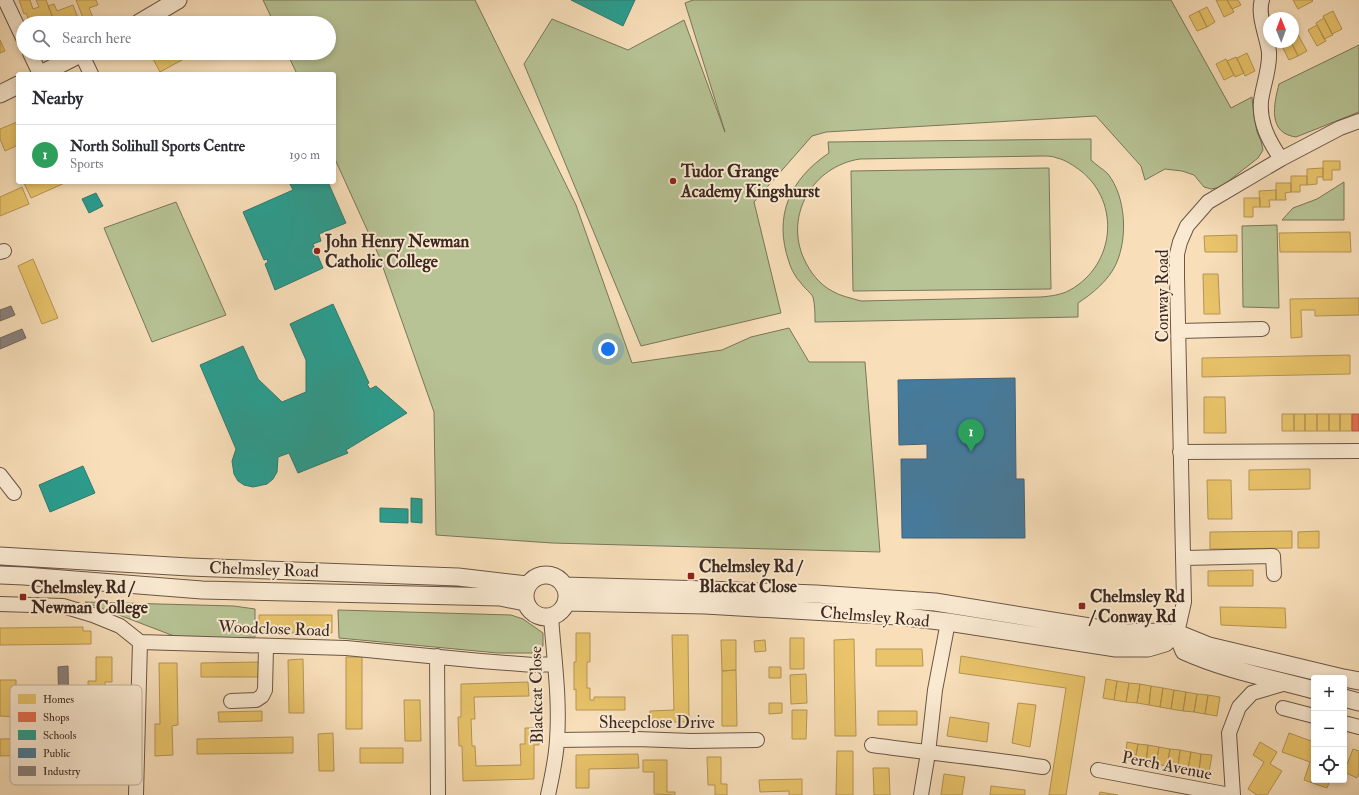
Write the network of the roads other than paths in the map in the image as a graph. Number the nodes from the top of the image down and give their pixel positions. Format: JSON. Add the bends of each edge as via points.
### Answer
{"nodes":[{"id":1,"x":5,"y":0,"type":"edge"},
{"id":2,"x":178,"y":0,"type":"edge"},
{"id":3,"x":1262,"y":0,"type":"edge"},
{"id":4,"x":151,"y":16,"type":"edge"},
{"id":5,"x":16,"y":23,"type":"edge"},
{"id":6,"x":34,"y":60,"type":"edge"},
{"id":7,"x":68,"y":60,"type":"edge"},
{"id":8,"x":85,"y":60,"type":"edge"},
{"id":9,"x":40,"y":72,"type":"edge"},
{"id":10,"x":45,"y":72,"type":"edge"},
{"id":11,"x":90,"y":72,"type":"edge"},
{"id":12,"x":16,"y":86,"type":"edge"},
{"id":13,"x":0,"y":94,"type":"edge"},
{"id":14,"x":1359,"y":121,"type":"edge"},
{"id":15,"x":1280,"y":159,"type":"junction"},
{"id":16,"x":1262,"y":329,"type":"dead end"},
{"id":17,"x":1179,"y":331,"type":"junction"},
{"id":18,"x":1359,"y":451,"type":"edge"},
{"id":19,"x":1180,"y":452,"type":"junction"},
{"id":20,"x":0,"y":475,"type":"edge"},
{"id":21,"x":14,"y":493,"type":"dead end"},
{"id":22,"x":0,"y":556,"type":"edge"},
{"id":23,"x":1184,"y":558,"type":"junction"},
{"id":24,"x":1274,"y":574,"type":"dead end"},
{"id":25,"x":0,"y":575,"type":"edge"},
{"id":26,"x":527,"y":585,"type":"junction"},
{"id":27,"x":565,"y":594,"type":"junction"},
{"id":28,"x":525,"y":602,"type":"junction"},
{"id":29,"x":0,"y":604,"type":"edge"},
{"id":30,"x":551,"y":617,"type":"junction"},
{"id":31,"x":948,"y":622,"type":"junction"},
{"id":32,"x":1177,"y":633,"type":"junction"},
{"id":33,"x":140,"y":642,"type":"junction"},
{"id":34,"x":266,"y":646,"type":"junction"},
{"id":35,"x":437,"y":656,"type":"junction"},
{"id":36,"x":555,"y":664,"type":"junction"},
{"id":37,"x":1331,"y":675,"type":"edge"},
{"id":38,"x":1347,"y":679,"type":"edge"},
{"id":39,"x":1359,"y":682,"type":"edge"},
{"id":40,"x":1286,"y":683,"type":"junction"},
{"id":41,"x":139,"y":685,"type":"edge"},
{"id":42,"x":1311,"y":689,"type":"edge"},
{"id":43,"x":1347,"y":699,"type":"edge"},
{"id":44,"x":231,"y":700,"type":"dead end"},
{"id":45,"x":1359,"y":702,"type":"edge"},
{"id":46,"x":1283,"y":708,"type":"dead end"},
{"id":47,"x":1311,"y":715,"type":"edge"},
{"id":48,"x":1347,"y":724,"type":"edge"},
{"id":49,"x":1359,"y":727,"type":"edge"},
{"id":50,"x":557,"y":740,"type":"junction"},
{"id":51,"x":757,"y":740,"type":"dead end"},
{"id":52,"x":872,"y":744,"type":"dead end"},
{"id":53,"x":928,"y":753,"type":"junction"},
{"id":54,"x":1043,"y":767,"type":"dead end"},
{"id":55,"x":1098,"y":770,"type":"dead end"},
{"id":56,"x":136,"y":785,"type":"edge"},
{"id":57,"x":136,"y":795,"type":"edge"},
{"id":58,"x":438,"y":795,"type":"edge"},
{"id":59,"x":548,"y":795,"type":"edge"},
{"id":60,"x":921,"y":795,"type":"edge"},
{"id":61,"x":1230,"y":795,"type":"edge"},
{"id":62,"x":1233,"y":795,"type":"edge"}],
"edges":[{"from":1,"to":5,"type":"street"},
{"from":2,"to":4,"type":"street"},
{"from":3,"to":15,"type":"street","via":[[1260,4],[1269,53],[1261,102],[1263,125]]},
{"from":6,"to":9,"type":"street"},
{"from":7,"to":10,"type":"street"},
{"from":8,"to":11,"type":"street"},
{"from":12,"to":13,"type":"street"},
{"from":14,"to":15,"type":"street","name":"Conway Road"},
{"from":15,"to":17,"type":"street","name":"Conway Road","via":[[1208,202],[1187,226],[1177,254]]},
{"from":16,"to":17,"type":"street"},
{"from":17,"to":19,"type":"street","name":"Conway Road"},
{"from":18,"to":19,"type":"street"},
{"from":19,"to":23,"type":"street","name":"Conway Road"},
{"from":20,"to":21,"type":"street"},
{"from":22,"to":26,"type":"street","name":"Chelmsley Road","via":[[458,577]]},
{"from":23,"to":24,"type":"street","via":[[1274,556]]},
{"from":23,"to":32,"type":"street","name":"Conway Road","via":[[1184,602]]},
{"from":25,"to":28,"type":"street","name":"Chelmsley Road","via":[[202,590],[500,597]]},
{"from":26,"to":27,"type":"street","via":[[536,577],[554,576],[562,582]]},
{"from":26,"to":28,"type":"street","via":[[524,593]]},
{"from":27,"to":30,"type":"street","via":[[561,611]]},
{"from":27,"to":31,"type":"street","name":"Chelmsley Road","via":[[898,616]]},
{"from":27,"to":32,"type":"street","name":"Chelmsley Road","via":[[723,590],[935,602],[1127,634]]},
{"from":28,"to":30,"type":"street","via":[[529,610],[536,615]]},
{"from":29,"to":33,"type":"street","via":[[62,606],[120,626]]},
{"from":30,"to":36,"type":"street","name":"Blackcat Close"},
{"from":31,"to":32,"type":"street","name":"Chelmsley Road","via":[[1116,648],[1148,648],[1166,643]]},
{"from":31,"to":53,"type":"street","via":[[935,690]]},
{"from":32,"to":37,"type":"street","name":"Chelmsley Road","via":[[1209,646]]},
{"from":32,"to":40,"type":"street","via":[[1184,651],[1205,661]]},
{"from":33,"to":34,"type":"street","name":"Woodclose Road"},
{"from":33,"to":41,"type":"street"},
{"from":34,"to":35,"type":"street","name":"Woodclose Road","via":[[346,648]]},
{"from":34,"to":44,"type":"street","via":[[265,690],[262,696],[256,700]]},
{"from":35,"to":36,"type":"street","name":"Woodclose Road","via":[[533,665]]},
{"from":35,"to":58,"type":"street"},
{"from":36,"to":50,"type":"street","name":"Blackcat Close"},
{"from":38,"to":39,"type":"street","name":"Chelmsley Road"},
{"from":40,"to":42,"type":"street"},
{"from":40,"to":62,"type":"street","name":"Perch Avenue","via":[[1252,693],[1239,707],[1230,733]]},
{"from":43,"to":45,"type":"street"},
{"from":46,"to":47,"type":"street"},
{"from":48,"to":49,"type":"street"},
{"from":50,"to":51,"type":"street","name":"Sheepclose Drive"},
{"from":50,"to":59,"type":"street","name":"Blackcat Close"},
{"from":52,"to":53,"type":"street"},
{"from":53,"to":54,"type":"street"},
{"from":53,"to":60,"type":"street"},
{"from":55,"to":61,"type":"street","name":"Perch Avenue"},
{"from":56,"to":57,"type":"street"}]}
